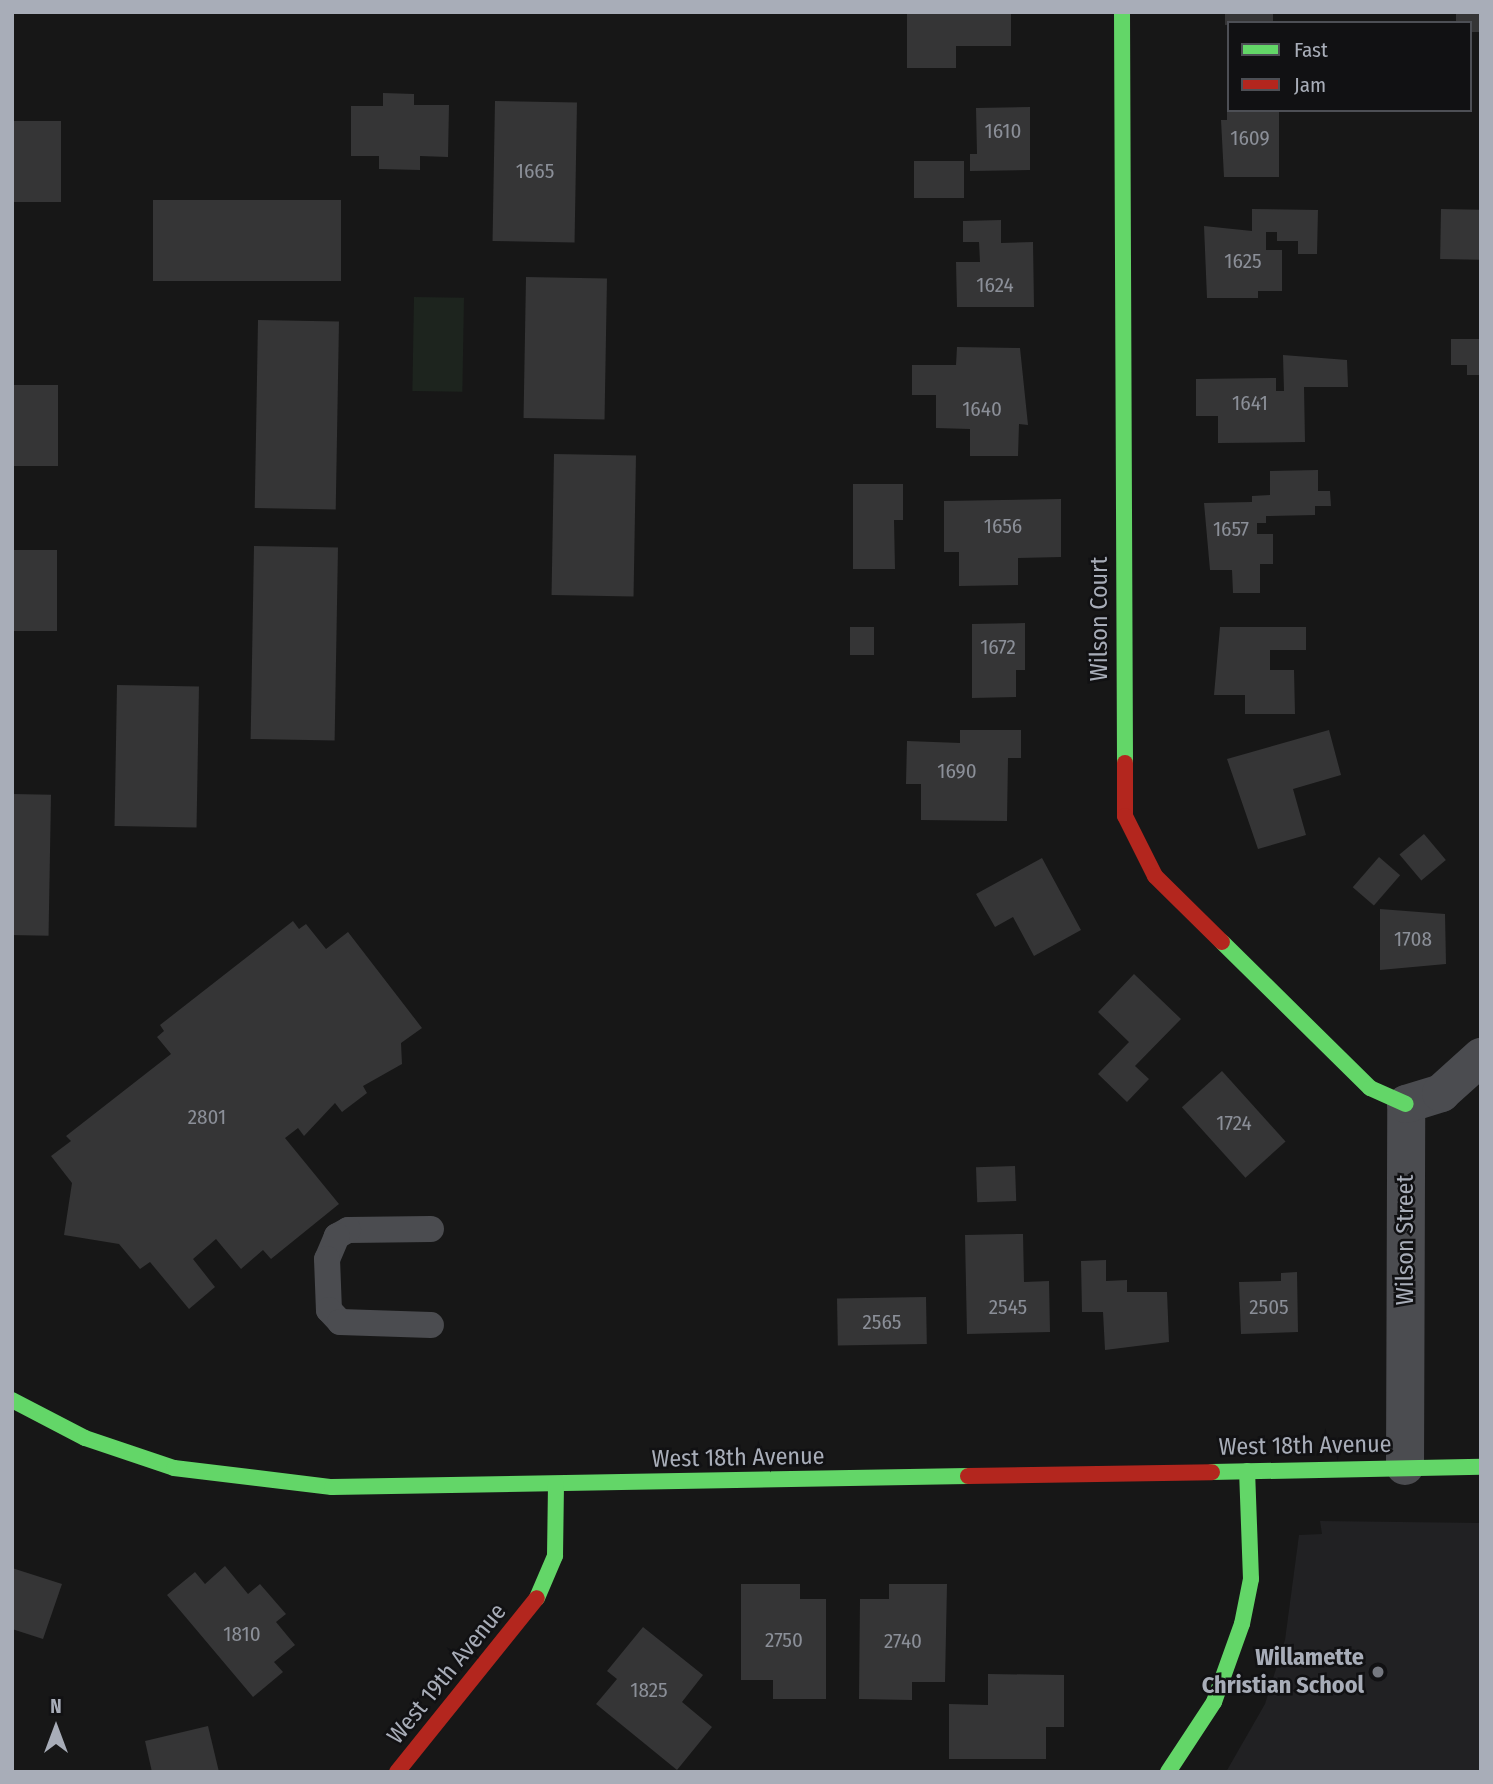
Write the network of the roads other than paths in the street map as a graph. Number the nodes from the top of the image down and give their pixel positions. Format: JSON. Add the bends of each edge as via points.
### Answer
{"nodes":[{"id":1,"x":1122,"y":12,"type":"edge"},
{"id":2,"x":1481,"y":1057,"type":"edge"},
{"id":3,"x":1406,"y":1104,"type":"junction"},
{"id":4,"x":431,"y":1229,"type":"dead end"},
{"id":5,"x":431,"y":1325,"type":"dead end"},
{"id":6,"x":12,"y":1400,"type":"edge"},
{"id":7,"x":1405,"y":1466,"type":"junction"},
{"id":8,"x":1481,"y":1467,"type":"edge"},
{"id":9,"x":1247,"y":1471,"type":"junction"},
{"id":10,"x":556,"y":1484,"type":"junction"},
{"id":11,"x":397,"y":1772,"type":"edge"},
{"id":12,"x":1168,"y":1772,"type":"edge"}],
"edges":[{"from":1,"to":3,"type":"street","name":"Wilson Court","via":[[1125,816],[1155,876],[1364,1083]]},
{"from":2,"to":3,"type":"street","via":[[1441,1093]]},
{"from":3,"to":7,"type":"street","name":"Wilson Street"},
{"from":4,"to":5,"type":"lane","via":[[348,1230],[337,1236],[327,1259],[328,1310],[340,1322]]},
{"from":6,"to":10,"type":"street","name":"West 18th Avenue","via":[[85,1438],[174,1468],[251,1481]]},
{"from":7,"to":8,"type":"street","name":"West 18th Avenue"},
{"from":7,"to":9,"type":"street","name":"West 18th Avenue"},
{"from":9,"to":10,"type":"street","name":"West 18th Avenue"},
{"from":9,"to":12,"type":"street","via":[[1251,1579],[1242,1624],[1214,1703]]},
{"from":10,"to":11,"type":"street","name":"West 19th Avenue","via":[[555,1556],[538,1597],[511,1638]]}]}
